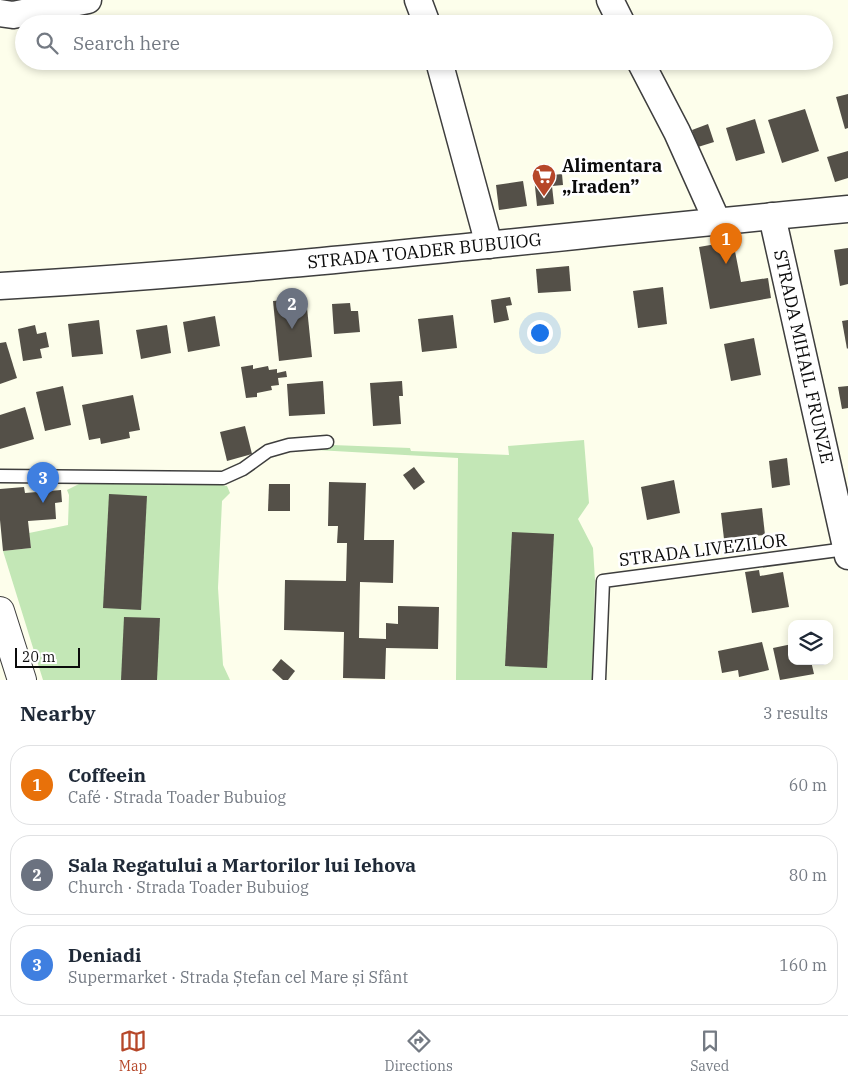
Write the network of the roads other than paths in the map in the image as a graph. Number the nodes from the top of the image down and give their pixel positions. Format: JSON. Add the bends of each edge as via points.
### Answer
{"nodes":[{"id":1,"x":88,"y":0,"type":"edge"},
{"id":2,"x":418,"y":0,"type":"edge"},
{"id":3,"x":610,"y":0,"type":"edge"},
{"id":4,"x":0,"y":14,"type":"edge"},
{"id":5,"x":423,"y":15,"type":"edge"},
{"id":6,"x":618,"y":15,"type":"edge"},
{"id":7,"x":440,"y":70,"type":"edge"},
{"id":8,"x":645,"y":70,"type":"edge"},
{"id":9,"x":848,"y":209,"type":"edge"},
{"id":10,"x":772,"y":216,"type":"junction"},
{"id":11,"x":717,"y":221,"type":"junction"},
{"id":12,"x":489,"y":245,"type":"junction"},
{"id":13,"x":0,"y":286,"type":"edge"},
{"id":14,"x":328,"y":442,"type":"dead end"},
{"id":15,"x":0,"y":476,"type":"edge"},
{"id":16,"x":841,"y":496,"type":"edge"},
{"id":17,"x":847,"y":552,"type":"edge"},
{"id":18,"x":0,"y":611,"type":"edge"},
{"id":19,"x":22,"y":680,"type":"edge"},
{"id":20,"x":599,"y":680,"type":"edge"}],
"edges":[{"from":1,"to":4,"type":"street","via":[[13,15]]},
{"from":2,"to":5,"type":"street"},
{"from":3,"to":6,"type":"street"},
{"from":7,"to":12,"type":"street"},
{"from":8,"to":11,"type":"street"},
{"from":9,"to":10,"type":"street","name":"STRADA TOADER BUBUIOG"},
{"from":10,"to":11,"type":"street","name":"STRADA TOADER BUBUIOG"},
{"from":10,"to":16,"type":"street","name":"STRADA MIHAIL FRUNZE"},
{"from":11,"to":12,"type":"street","name":"STRADA TOADER BUBUIOG"},
{"from":12,"to":13,"type":"street","name":"STRADA TOADER BUBUIOG","via":[[80,282]]},
{"from":14,"to":15,"type":"lane","via":[[268,450],[243,469],[223,478]]},
{"from":16,"to":17,"type":"street","name":"STRADA MIHAIL FRUNZE"},
{"from":17,"to":20,"type":"lane","name":"STRADA LIVEZILOR","via":[[603,581]]},
{"from":18,"to":19,"type":"street"}]}
